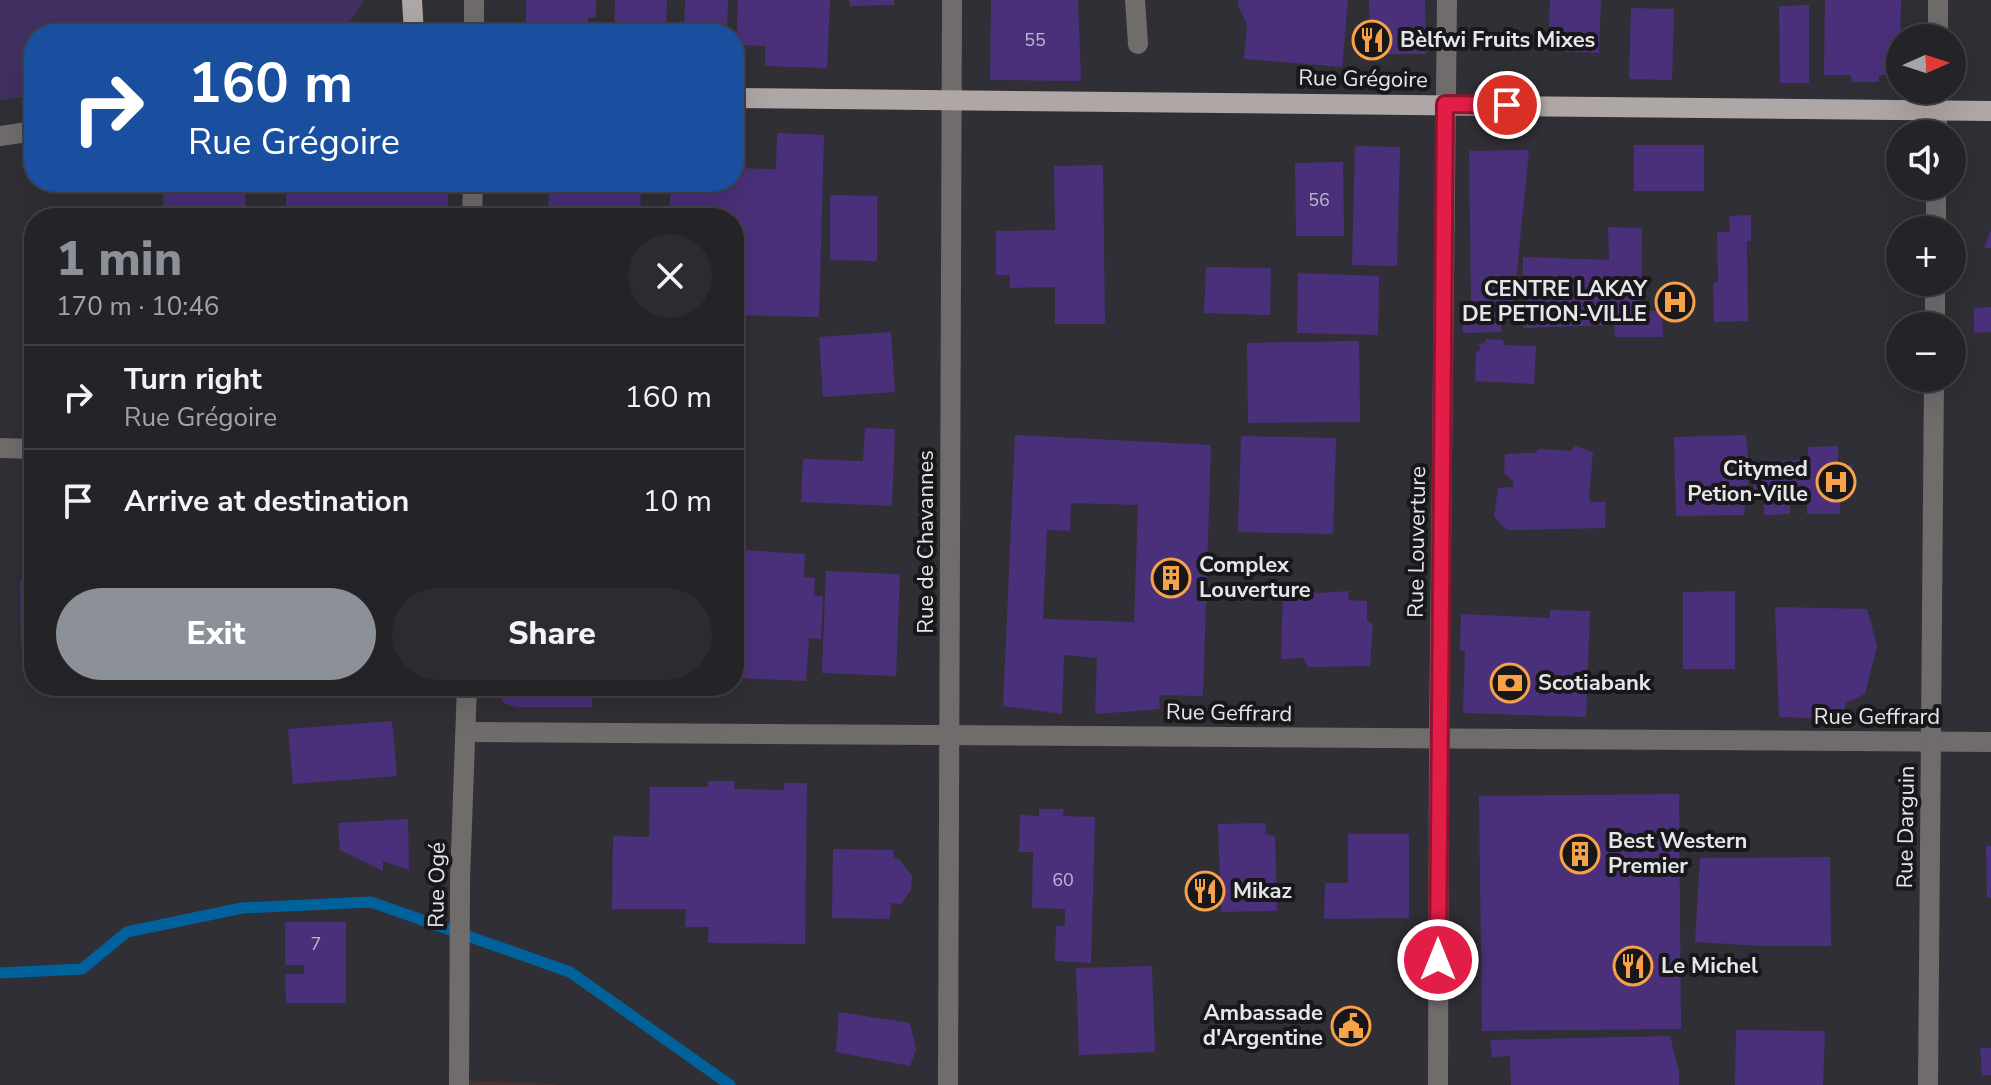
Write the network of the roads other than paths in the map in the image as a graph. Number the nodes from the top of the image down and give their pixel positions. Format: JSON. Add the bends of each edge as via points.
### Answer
{"nodes":[{"id":1,"x":412,"y":0,"type":"edge"},
{"id":2,"x":474,"y":0,"type":"edge"},
{"id":3,"x":952,"y":0,"type":"edge"},
{"id":4,"x":1135,"y":0,"type":"edge"},
{"id":5,"x":1447,"y":0,"type":"edge"},
{"id":6,"x":1938,"y":0,"type":"edge"},
{"id":7,"x":413,"y":24,"type":"edge"},
{"id":8,"x":474,"y":24,"type":"edge"},
{"id":9,"x":1938,"y":24,"type":"edge"},
{"id":10,"x":1138,"y":44,"type":"dead end"},
{"id":11,"x":744,"y":98,"type":"edge"},
{"id":12,"x":952,"y":98,"type":"junction"},
{"id":13,"x":1445,"y":104,"type":"junction"},
{"id":14,"x":1937,"y":104,"type":"edge"},
{"id":15,"x":1937,"y":111,"type":"junction"},
{"id":16,"x":1991,"y":111,"type":"edge"},
{"id":17,"x":1937,"y":120,"type":"edge"},
{"id":18,"x":24,"y":132,"type":"edge"},
{"id":19,"x":0,"y":136,"type":"edge"},
{"id":20,"x":1934,"y":392,"type":"edge"},
{"id":21,"x":0,"y":448,"type":"edge"},
{"id":22,"x":24,"y":449,"type":"edge"},
{"id":23,"x":467,"y":696,"type":"edge"},
{"id":24,"x":466,"y":732,"type":"junction"},
{"id":25,"x":949,"y":734,"type":"junction"},
{"id":26,"x":1439,"y":740,"type":"junction"},
{"id":27,"x":1931,"y":741,"type":"junction"},
{"id":28,"x":1991,"y":742,"type":"edge"},
{"id":29,"x":459,"y":1085,"type":"edge"},
{"id":30,"x":948,"y":1085,"type":"edge"},
{"id":31,"x":1438,"y":1085,"type":"edge"},
{"id":32,"x":1928,"y":1085,"type":"edge"}],
"edges":[{"from":1,"to":7,"type":"main road"},
{"from":2,"to":8,"type":"street"},
{"from":3,"to":12,"type":"street","name":"Rue de Chavannes"},
{"from":4,"to":10,"type":"street"},
{"from":5,"to":13,"type":"street","name":"Rue Louverture"},
{"from":6,"to":9,"type":"street"},
{"from":11,"to":12,"type":"main road","name":"Rue Grégoire"},
{"from":12,"to":13,"type":"main road","name":"Rue Grégoire"},
{"from":12,"to":25,"type":"street","name":"Rue de Chavannes"},
{"from":13,"to":15,"type":"main road","name":"Rue Grégoire"},
{"from":13,"to":26,"type":"street","name":"Rue Louverture"},
{"from":14,"to":15,"type":"street"},
{"from":15,"to":16,"type":"main road","name":"Rue Grégoire"},
{"from":15,"to":17,"type":"street"},
{"from":18,"to":19,"type":"street"},
{"from":20,"to":27,"type":"street","name":"Rue Darguin"},
{"from":21,"to":22,"type":"street"},
{"from":23,"to":24,"type":"street","name":"Rue Ogé"},
{"from":24,"to":25,"type":"street","name":"Rue Geffrard"},
{"from":24,"to":29,"type":"street","name":"Rue Ogé"},
{"from":25,"to":26,"type":"street","name":"Rue Geffrard"},
{"from":25,"to":30,"type":"street","name":"Rue de Chavannes"},
{"from":26,"to":27,"type":"street","name":"Rue Geffrard"},
{"from":26,"to":31,"type":"street","name":"Rue Louverture"},
{"from":27,"to":28,"type":"street","name":"Rue Geffrard"},
{"from":27,"to":32,"type":"street","name":"Rue Darguin"}]}
